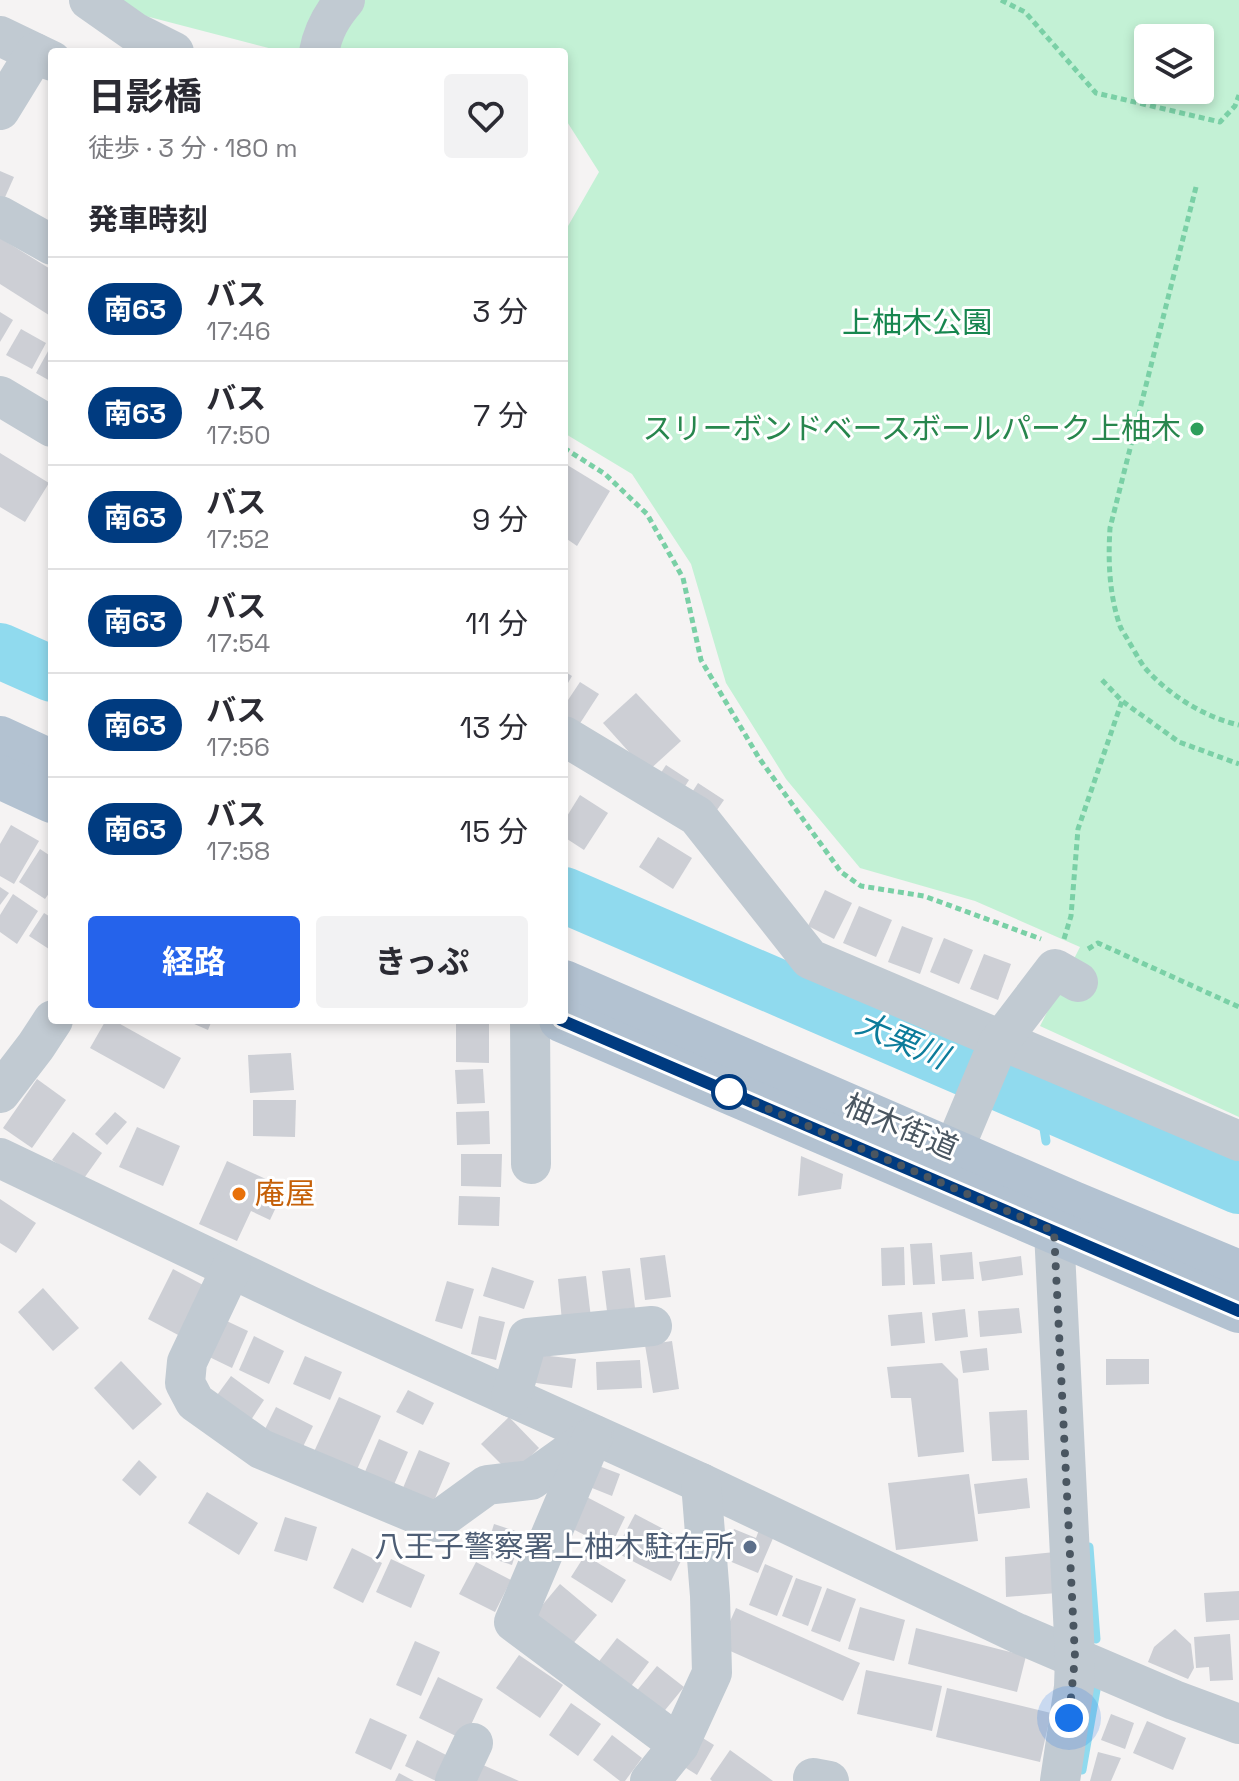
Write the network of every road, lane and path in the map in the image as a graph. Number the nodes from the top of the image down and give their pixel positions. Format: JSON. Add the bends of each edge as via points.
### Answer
{"nodes":[{"id":1,"x":89,"y":0,"type":"edge"},
{"id":2,"x":345,"y":0,"type":"edge"},
{"id":3,"x":1001,"y":0,"type":"edge"},
{"id":4,"x":166,"y":48,"type":"edge"},
{"id":5,"x":320,"y":48,"type":"edge"},
{"id":6,"x":29,"y":50,"type":"edge"},
{"id":7,"x":1239,"y":95,"type":"edge"},
{"id":8,"x":0,"y":110,"type":"edge"},
{"id":9,"x":1196,"y":187,"type":"dead end"},
{"id":10,"x":0,"y":216,"type":"edge"},
{"id":11,"x":48,"y":243,"type":"edge"},
{"id":12,"x":0,"y":396,"type":"edge"},
{"id":13,"x":48,"y":425,"type":"edge"},
{"id":14,"x":568,"y":451,"type":"edge"},
{"id":15,"x":1102,"y":680,"type":"dead end"},
{"id":16,"x":1122,"y":701,"type":"junction"},
{"id":17,"x":1239,"y":725,"type":"edge"},
{"id":18,"x":0,"y":738,"type":"edge"},
{"id":19,"x":568,"y":738,"type":"edge"},
{"id":20,"x":48,"y":760,"type":"edge"},
{"id":21,"x":1239,"y":764,"type":"edge"},
{"id":22,"x":0,"y":777,"type":"edge"},
{"id":23,"x":48,"y":799,"type":"edge"},
{"id":24,"x":1065,"y":966,"type":"junction"},
{"id":25,"x":568,"y":984,"type":"edge"},
{"id":26,"x":1239,"y":1007,"type":"edge"},
{"id":27,"x":568,"y":1022,"type":"edge"},
{"id":28,"x":50,"y":1024,"type":"edge"},
{"id":29,"x":530,"y":1024,"type":"edge"},
{"id":30,"x":999,"y":1042,"type":"junction"},
{"id":31,"x":0,"y":1093,"type":"edge"},
{"id":32,"x":1239,"y":1141,"type":"edge"},
{"id":33,"x":954,"y":1148,"type":"junction"},
{"id":34,"x":0,"y":1158,"type":"edge"},
{"id":35,"x":531,"y":1164,"type":"dead end"},
{"id":36,"x":1054,"y":1231,"type":"junction"},
{"id":37,"x":231,"y":1269,"type":"junction"},
{"id":38,"x":1239,"y":1272,"type":"edge"},
{"id":39,"x":1239,"y":1311,"type":"edge"},
{"id":40,"x":652,"y":1326,"type":"dead end"},
{"id":41,"x":511,"y":1397,"type":"junction"},
{"id":42,"x":594,"y":1435,"type":"junction"},
{"id":43,"x":701,"y":1483,"type":"junction"},
{"id":44,"x":1075,"y":1657,"type":"junction"},
{"id":45,"x":1239,"y":1724,"type":"edge"},
{"id":46,"x":473,"y":1743,"type":"dead end"},
{"id":47,"x":679,"y":1745,"type":"junction"},
{"id":48,"x":455,"y":1781,"type":"edge"},
{"id":49,"x":650,"y":1781,"type":"edge"},
{"id":50,"x":1060,"y":1781,"type":"edge"}],
"edges":[{"from":1,"to":4,"type":"street"},
{"from":2,"to":5,"type":"street","via":[[323,33]]},
{"from":3,"to":7,"type":"path","via":[[1025,12],[1096,93],[1220,122]]},
{"from":6,"to":8,"type":"street"},
{"from":9,"to":17,"type":"path","via":[[1110,528],[1108,562],[1121,627],[1144,666],[1185,702]]},
{"from":10,"to":11,"type":"street"},
{"from":12,"to":13,"type":"street"},
{"from":14,"to":24,"type":"path","via":[[605,474],[647,514],[683,578],[701,660],[759,758],[841,872],[861,886],[924,896]]},
{"from":15,"to":16,"type":"path"},
{"from":16,"to":21,"type":"path","via":[[1179,742]]},
{"from":16,"to":24,"type":"path","via":[[1078,829]]},
{"from":18,"to":20,"type":"main road"},
{"from":19,"to":30,"type":"street","via":[[697,816],[810,959]]},
{"from":22,"to":23,"type":"main road"},
{"from":24,"to":26,"type":"path","via":[[1098,943]]},
{"from":24,"to":30,"type":"street"},
{"from":25,"to":33,"type":"main road","name":"柚木街道"},
{"from":27,"to":33,"type":"main road","name":"柚木街道"},
{"from":28,"to":31,"type":"street"},
{"from":29,"to":35,"type":"street"},
{"from":30,"to":32,"type":"street"},
{"from":30,"to":33,"type":"street"},
{"from":33,"to":36,"type":"main road","name":"柚木街道"},
{"from":33,"to":38,"type":"main road","name":"柚木街道"},
{"from":34,"to":37,"type":"street"},
{"from":36,"to":39,"type":"main road","name":"柚木街道"},
{"from":36,"to":44,"type":"street"},
{"from":37,"to":41,"type":"street"},
{"from":37,"to":42,"type":"street","via":[[187,1362],[185,1383],[195,1402],[261,1449],[436,1522],[487,1485],[531,1480]]},
{"from":40,"to":41,"type":"street","via":[[528,1338]]},
{"from":41,"to":42,"type":"street"},
{"from":42,"to":43,"type":"street"},
{"from":42,"to":47,"type":"street","via":[[514,1622]]},
{"from":43,"to":44,"type":"street"},
{"from":43,"to":47,"type":"street","via":[[712,1673]]},
{"from":44,"to":45,"type":"street"},
{"from":44,"to":50,"type":"street"},
{"from":46,"to":48,"type":"street"},
{"from":47,"to":49,"type":"street"}]}
